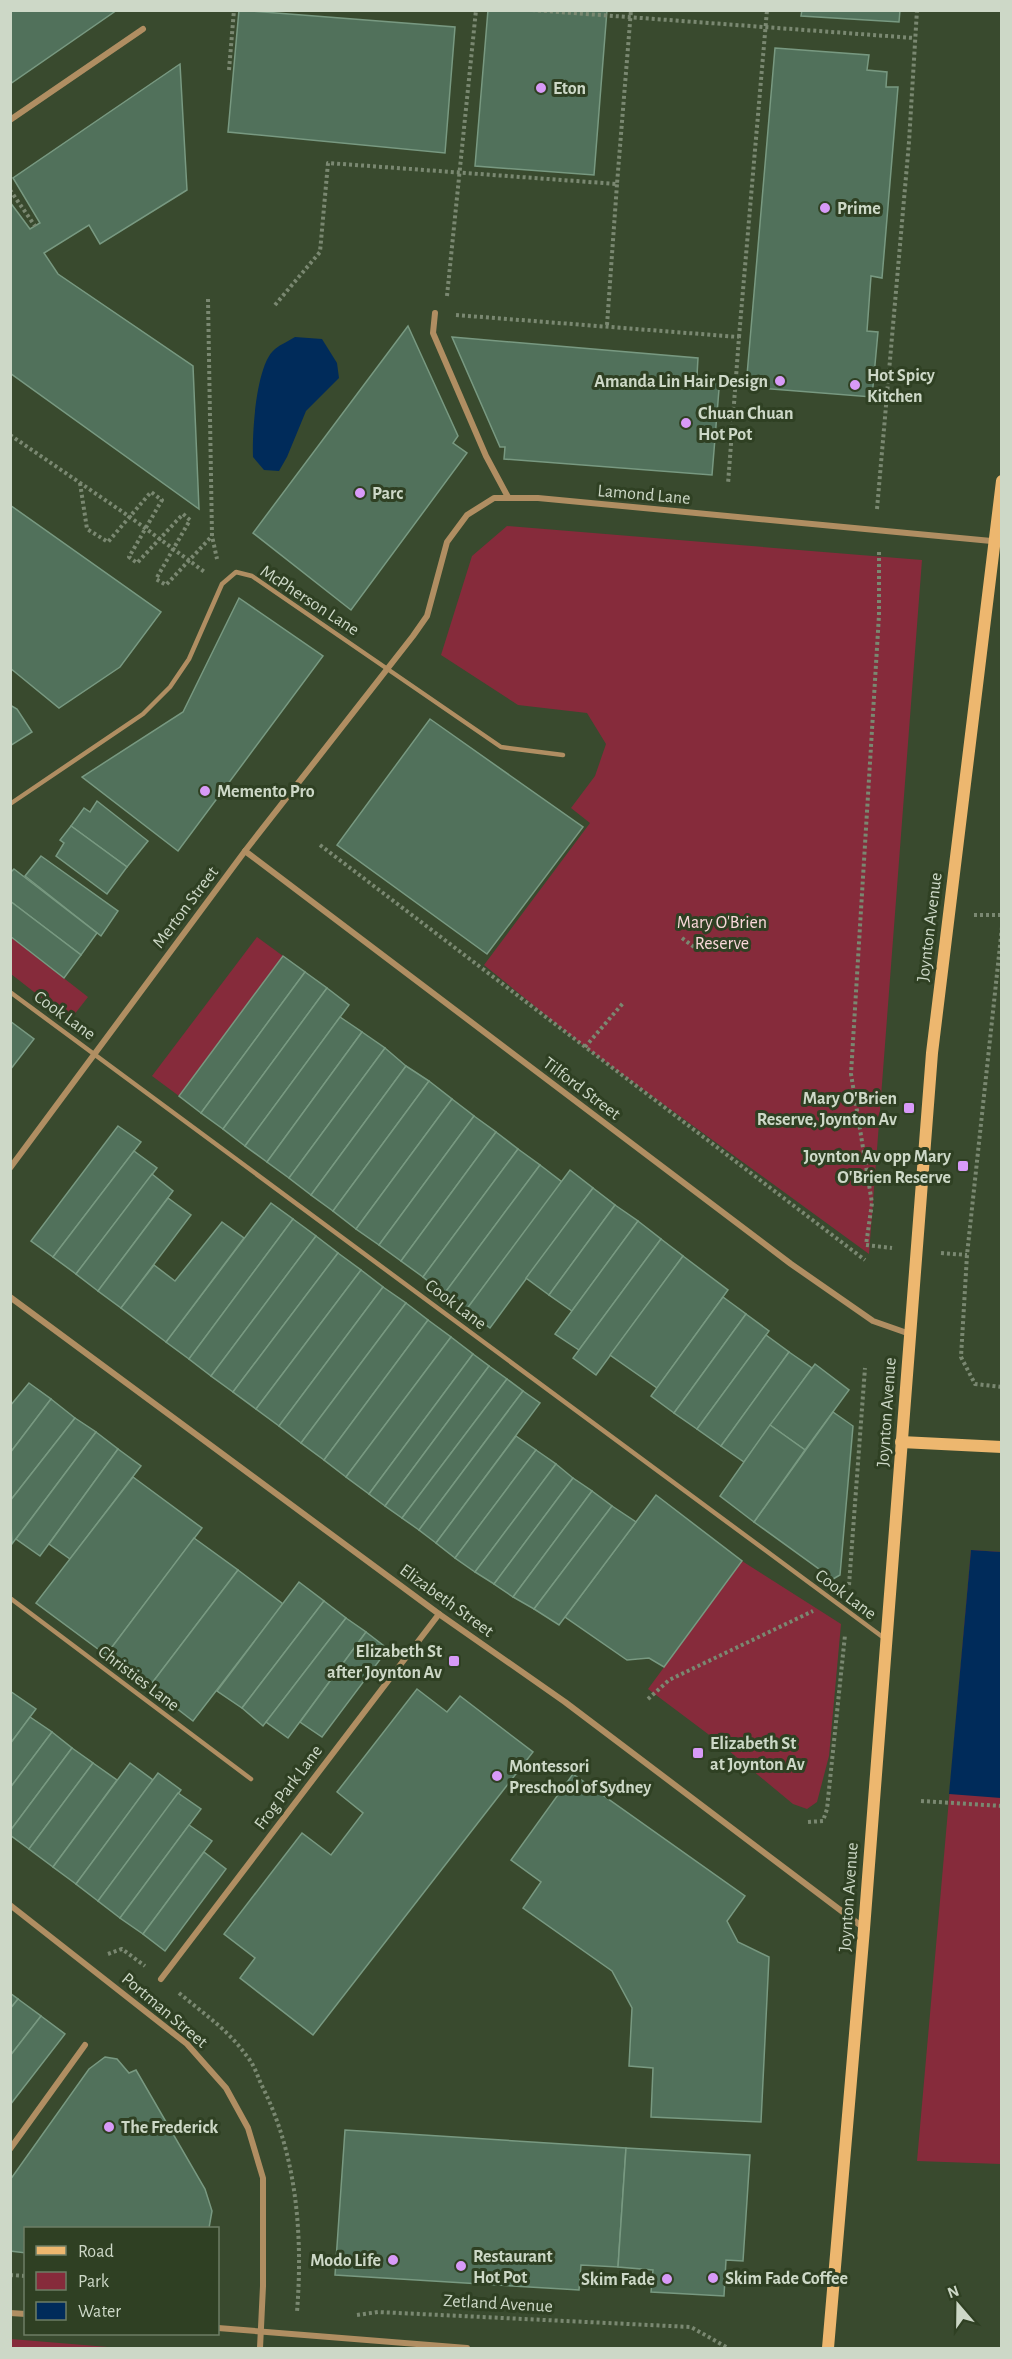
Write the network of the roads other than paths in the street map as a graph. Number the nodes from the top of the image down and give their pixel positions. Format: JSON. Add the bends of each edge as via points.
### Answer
{"nodes":[{"id":1,"x":143,"y":28,"type":"dead end"},
{"id":2,"x":10,"y":120,"type":"edge"},
{"id":3,"x":435,"y":314,"type":"road end"},
{"id":4,"x":1002,"y":481,"type":"edge"},
{"id":5,"x":1001,"y":486,"type":"edge"},
{"id":6,"x":508,"y":497,"type":"junction"},
{"id":7,"x":999,"y":542,"type":"edge"},
{"id":8,"x":388,"y":667,"type":"junction"},
{"id":9,"x":563,"y":755,"type":"dead end"},
{"id":10,"x":10,"y":804,"type":"edge"},
{"id":11,"x":245,"y":851,"type":"junction"},
{"id":12,"x":10,"y":992,"type":"edge"},
{"id":13,"x":95,"y":1054,"type":"junction"},
{"id":14,"x":10,"y":1168,"type":"edge"},
{"id":15,"x":10,"y":1297,"type":"edge"},
{"id":16,"x":909,"y":1334,"type":"junction"},
{"id":17,"x":902,"y":1442,"type":"junction"},
{"id":18,"x":1002,"y":1447,"type":"edge"},
{"id":19,"x":10,"y":1598,"type":"edge"},
{"id":20,"x":439,"y":1614,"type":"junction"},
{"id":21,"x":885,"y":1639,"type":"junction"},
{"id":22,"x":251,"y":1779,"type":"dead end"},
{"id":23,"x":10,"y":1905,"type":"edge"},
{"id":24,"x":864,"y":1929,"type":"junction"},
{"id":25,"x":161,"y":1979,"type":"dead end"},
{"id":26,"x":85,"y":2045,"type":"dead end"},
{"id":27,"x":10,"y":2149,"type":"edge"},
{"id":28,"x":219,"y":2328,"type":"edge"},
{"id":29,"x":260,"y":2331,"type":"junction"},
{"id":30,"x":260,"y":2349,"type":"edge"},
{"id":31,"x":467,"y":2349,"type":"edge"},
{"id":32,"x":828,"y":2349,"type":"edge"}],
"edges":[{"from":1,"to":2,"type":"street"},
{"from":3,"to":6,"type":"street","via":[[433,333]]},
{"from":4,"to":5,"type":"street","name":"Joynton Avenue"},
{"from":5,"to":7,"type":"street","name":"Joynton Avenue"},
{"from":6,"to":7,"type":"street","name":"Lamond Lane"},
{"from":6,"to":8,"type":"street","name":"Lamond Lane","via":[[494,498],[467,515],[447,542],[427,616]]},
{"from":7,"to":16,"type":"street","name":"Joynton Avenue","via":[[932,1053]]},
{"from":8,"to":9,"type":"lane","name":"McPherson Lane","via":[[501,747]]},
{"from":8,"to":10,"type":"lane","name":"McPherson Lane","via":[[252,576],[236,572],[222,584],[189,659],[170,687],[143,714]]},
{"from":8,"to":11,"type":"street","name":"Merton Street"},
{"from":11,"to":13,"type":"street","name":"Merton Street"},
{"from":11,"to":16,"type":"street","name":"Tilford Street","via":[[790,1264],[873,1321]]},
{"from":12,"to":13,"type":"lane","name":"Cook Lane"},
{"from":13,"to":14,"type":"street","name":"Merton Street"},
{"from":13,"to":21,"type":"lane","name":"Cook Lane"},
{"from":15,"to":20,"type":"street","name":"Elizabeth Street"},
{"from":16,"to":17,"type":"street","name":"Joynton Avenue"},
{"from":17,"to":18,"type":"street"},
{"from":17,"to":21,"type":"street","name":"Joynton Avenue"},
{"from":19,"to":22,"type":"lane","name":"Christies Lane"},
{"from":20,"to":24,"type":"street","name":"Elizabeth Street","via":[[565,1702]]},
{"from":20,"to":25,"type":"street","name":"Frog Park Lane"},
{"from":21,"to":24,"type":"street","name":"Joynton Avenue"},
{"from":23,"to":29,"type":"street","name":"Portman Street","via":[[187,2044],[226,2088],[248,2128],[263,2178]]},
{"from":24,"to":32,"type":"street","name":"Joynton Avenue"},
{"from":26,"to":27,"type":"street"},
{"from":28,"to":29,"type":"street"},
{"from":29,"to":30,"type":"street","name":"Portman Street"},
{"from":29,"to":31,"type":"street"}]}
